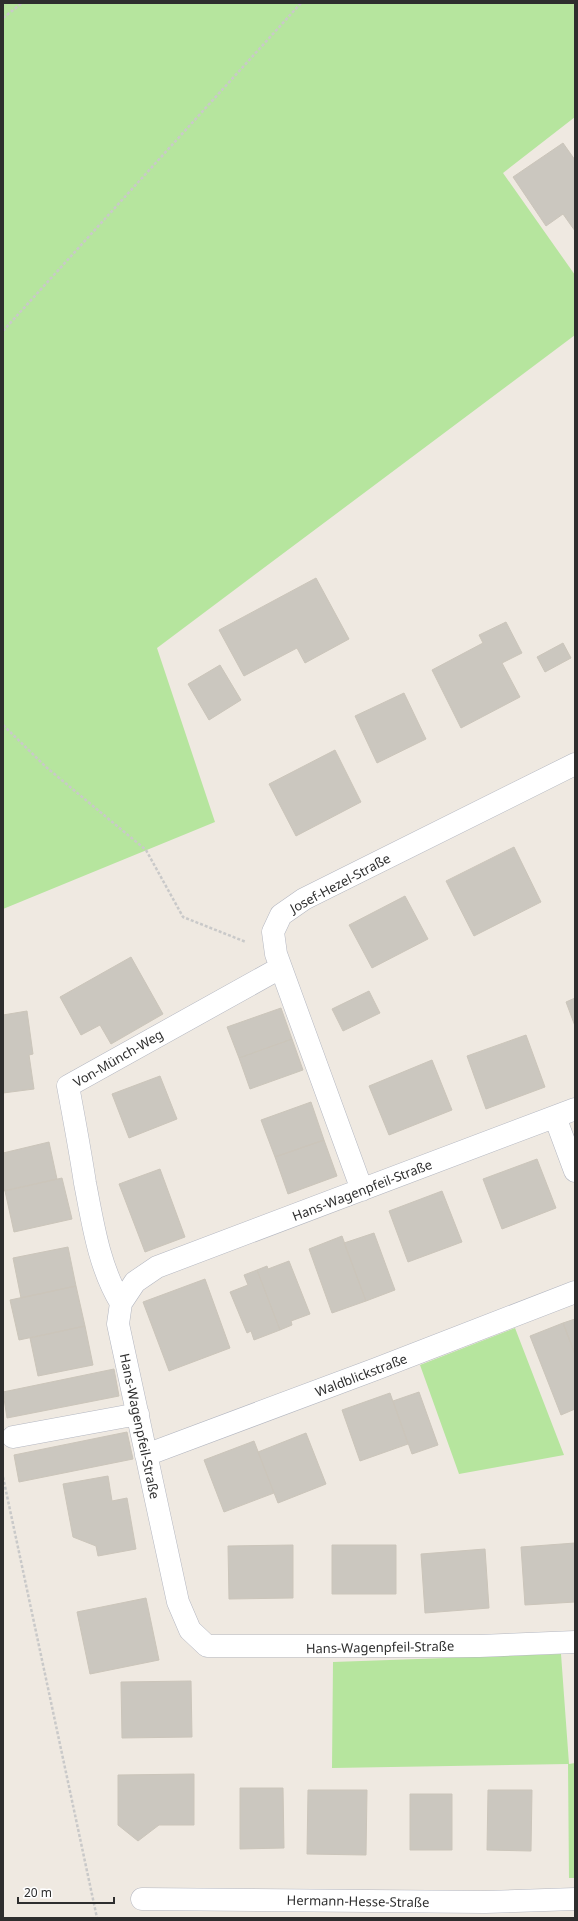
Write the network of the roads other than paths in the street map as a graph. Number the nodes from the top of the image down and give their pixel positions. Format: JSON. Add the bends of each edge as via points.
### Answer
{"nodes":[{"id":1,"x":575,"y":764,"type":"edge"},
{"id":2,"x":278,"y":961,"type":"junction"},
{"id":3,"x":575,"y":1109,"type":"edge"},
{"id":4,"x":555,"y":1117,"type":"junction"},
{"id":5,"x":575,"y":1171,"type":"edge"},
{"id":6,"x":362,"y":1190,"type":"junction"},
{"id":7,"x":575,"y":1292,"type":"edge"},
{"id":8,"x":121,"y":1303,"type":"junction"},
{"id":9,"x":138,"y":1414,"type":"junction"},
{"id":10,"x":13,"y":1436,"type":"dead end"},
{"id":11,"x":146,"y":1455,"type":"junction"},
{"id":12,"x":575,"y":1642,"type":"edge"},
{"id":13,"x":142,"y":1898,"type":"dead end"},
{"id":14,"x":575,"y":1899,"type":"edge"}],
"edges":[{"from":1,"to":2,"type":"street","name":"Josef-Hezel-Straße","via":[[304,900],[281,915],[273,932]]},
{"from":2,"to":6,"type":"street","name":"Josef-Hezel-Straße"},
{"from":2,"to":8,"type":"street","name":"Von-Münch-Weg","via":[[68,1086],[100,1255],[109,1284]]},
{"from":3,"to":4,"type":"street","name":"Hans-Wagenpfeil-Straße"},
{"from":4,"to":5,"type":"street"},
{"from":4,"to":6,"type":"street","name":"Hans-Wagenpfeil-Straße"},
{"from":6,"to":8,"type":"street","name":"Hans-Wagenpfeil-Straße","via":[[157,1267],[135,1282]]},
{"from":7,"to":11,"type":"street","name":"Waldblickstraße","via":[[376,1370]]},
{"from":8,"to":9,"type":"street","name":"Hans-Wagenpfeil-Straße","via":[[118,1324]]},
{"from":9,"to":10,"type":"street"},
{"from":9,"to":11,"type":"street","name":"Hans-Wagenpfeil-Straße"},
{"from":11,"to":12,"type":"street","name":"Hans-Wagenpfeil-Straße","via":[[178,1602],[190,1630],[207,1646],[471,1646]]},
{"from":13,"to":14,"type":"street","name":"Hermann-Hesse-Straße","via":[[477,1902]]}]}
